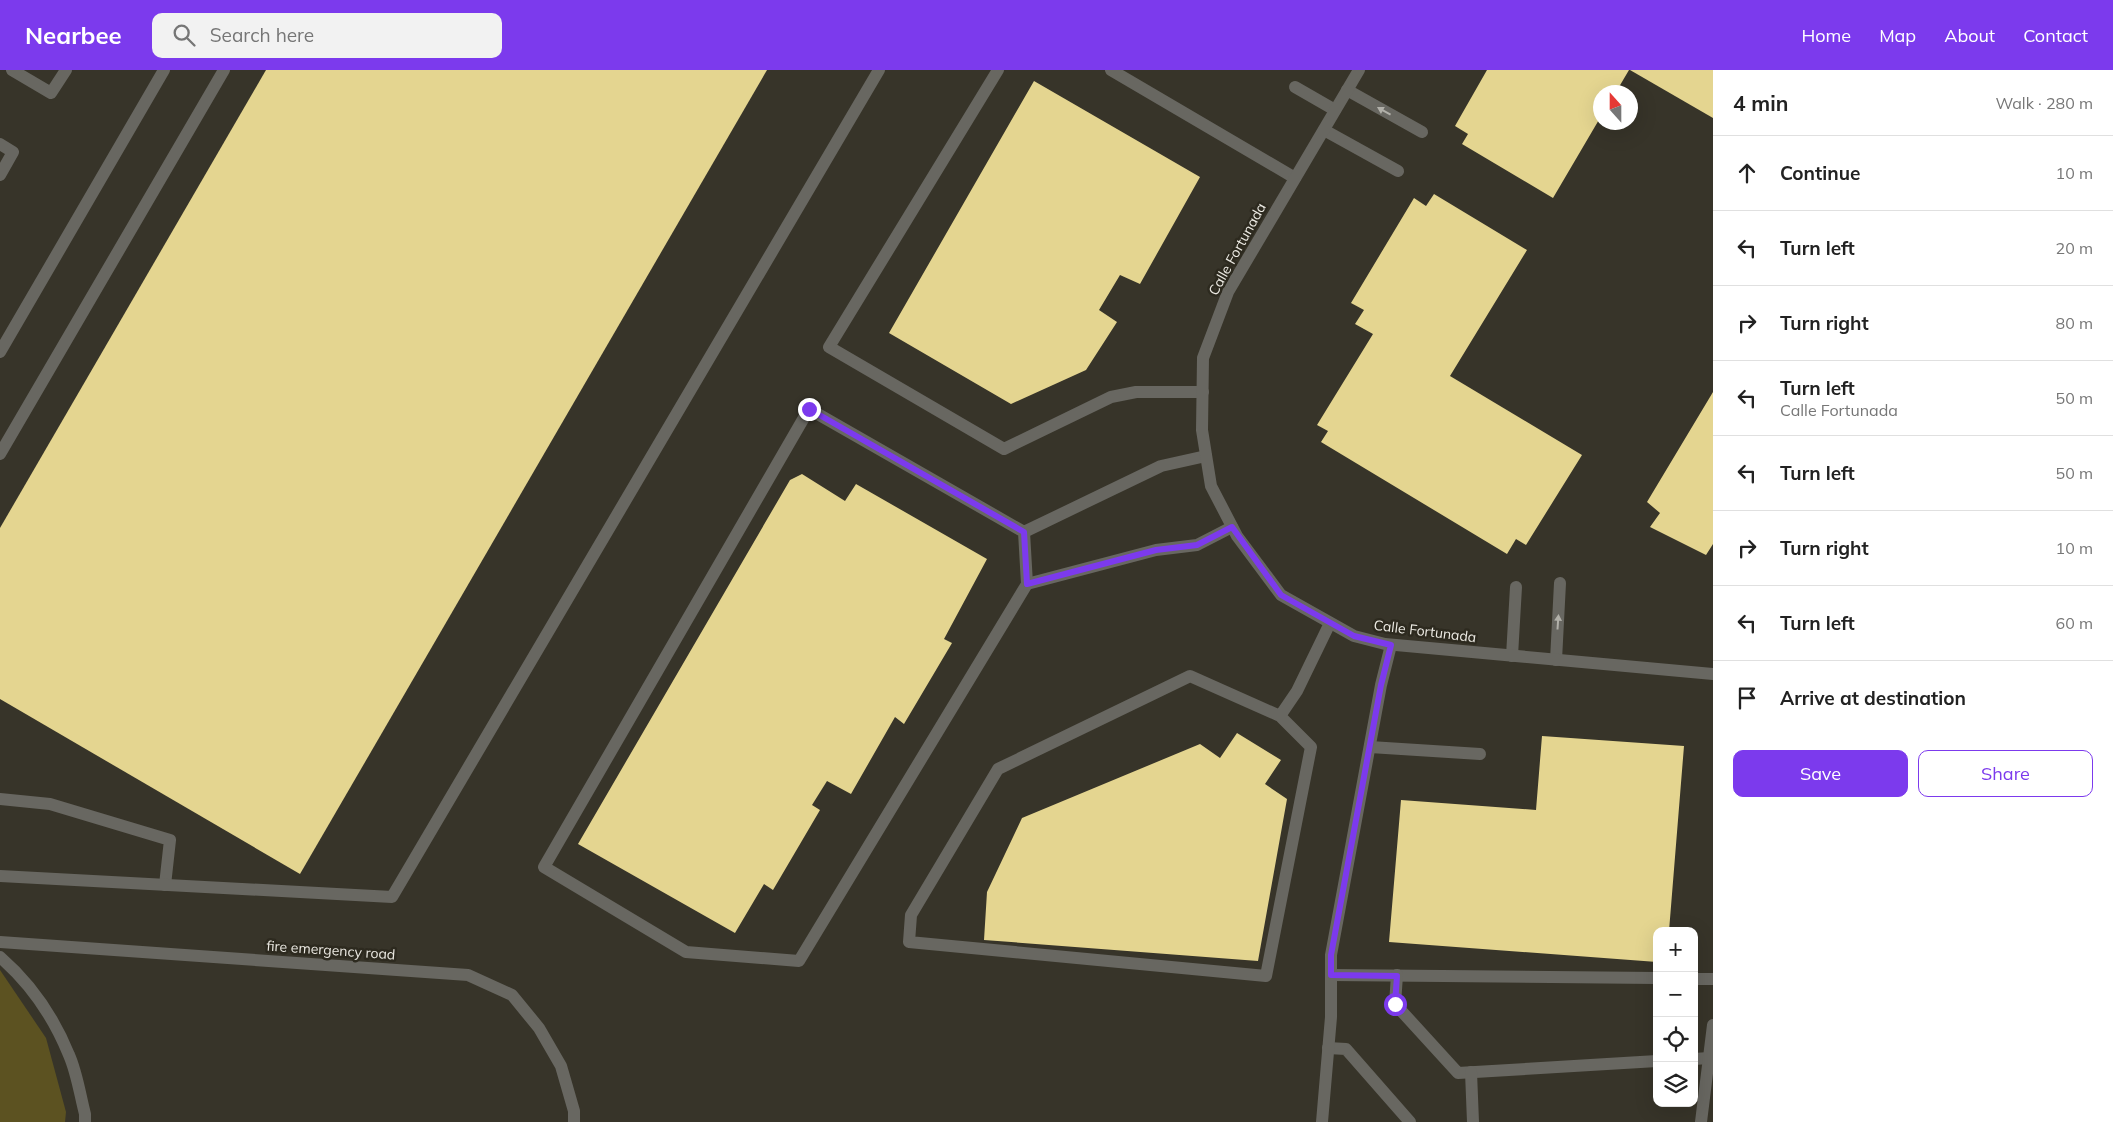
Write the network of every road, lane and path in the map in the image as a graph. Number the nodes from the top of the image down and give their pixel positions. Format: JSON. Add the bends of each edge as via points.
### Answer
{"nodes":[{"id":1,"x":12,"y":70,"type":"edge"},
{"id":2,"x":66,"y":70,"type":"edge"},
{"id":3,"x":164,"y":70,"type":"edge"},
{"id":4,"x":224,"y":70,"type":"edge"},
{"id":5,"x":879,"y":70,"type":"edge"},
{"id":6,"x":998,"y":70,"type":"edge"},
{"id":7,"x":1111,"y":70,"type":"edge"},
{"id":8,"x":1359,"y":70,"type":"edge"},
{"id":9,"x":1295,"y":87,"type":"dead end"},
{"id":10,"x":1347,"y":90,"type":"junction"},
{"id":11,"x":1335,"y":110,"type":"junction"},
{"id":12,"x":1324,"y":130,"type":"junction"},
{"id":13,"x":1422,"y":132,"type":"dead end"},
{"id":14,"x":0,"y":144,"type":"edge"},
{"id":15,"x":1398,"y":171,"type":"dead end"},
{"id":16,"x":0,"y":175,"type":"edge"},
{"id":17,"x":1295,"y":178,"type":"junction"},
{"id":18,"x":0,"y":352,"type":"edge"},
{"id":19,"x":1202,"y":392,"type":"junction"},
{"id":20,"x":0,"y":454,"type":"edge"},
{"id":21,"x":1206,"y":456,"type":"junction"},
{"id":22,"x":1232,"y":527,"type":"junction"},
{"id":23,"x":1024,"y":532,"type":"junction"},
{"id":24,"x":1560,"y":583,"type":"dead end"},
{"id":25,"x":1027,"y":584,"type":"junction"},
{"id":26,"x":1516,"y":587,"type":"dead end"},
{"id":27,"x":1330,"y":623,"type":"junction"},
{"id":28,"x":1391,"y":645,"type":"junction"},
{"id":29,"x":1512,"y":656,"type":"junction"},
{"id":30,"x":1556,"y":660,"type":"junction"},
{"id":31,"x":1713,"y":674,"type":"edge"},
{"id":32,"x":1280,"y":716,"type":"junction"},
{"id":33,"x":1370,"y":747,"type":"junction"},
{"id":34,"x":1480,"y":754,"type":"dead end"},
{"id":35,"x":0,"y":799,"type":"edge"},
{"id":36,"x":0,"y":876,"type":"edge"},
{"id":37,"x":166,"y":885,"type":"junction"},
{"id":38,"x":0,"y":942,"type":"edge"},
{"id":39,"x":0,"y":957,"type":"edge"},
{"id":40,"x":1331,"y":975,"type":"junction"},
{"id":41,"x":1397,"y":976,"type":"junction"},
{"id":42,"x":1653,"y":978,"type":"edge"},
{"id":43,"x":1698,"y":979,"type":"edge"},
{"id":44,"x":1713,"y":979,"type":"edge"},
{"id":45,"x":1713,"y":1025,"type":"edge"},
{"id":46,"x":1328,"y":1048,"type":"junction"},
{"id":47,"x":1709,"y":1058,"type":"junction"},
{"id":48,"x":1698,"y":1059,"type":"edge"},
{"id":49,"x":1653,"y":1061,"type":"edge"},
{"id":50,"x":1471,"y":1072,"type":"junction"},
{"id":51,"x":85,"y":1122,"type":"edge"},
{"id":52,"x":574,"y":1122,"type":"edge"},
{"id":53,"x":1322,"y":1122,"type":"edge"},
{"id":54,"x":1410,"y":1122,"type":"edge"},
{"id":55,"x":1473,"y":1122,"type":"edge"},
{"id":56,"x":1701,"y":1122,"type":"edge"}],
"edges":[{"from":1,"to":2,"type":"street","via":[[51,93]]},
{"from":3,"to":18,"type":"street"},
{"from":4,"to":20,"type":"street"},
{"from":5,"to":37,"type":"street","via":[[392,897]]},
{"from":6,"to":19,"type":"street","via":[[829,347],[1004,449],[1111,397],[1136,392]]},
{"from":7,"to":17,"type":"street"},
{"from":8,"to":10,"type":"street","name":"Calle Fortunada"},
{"from":9,"to":11,"type":"street"},
{"from":10,"to":11,"type":"street","name":"Calle Fortunada"},
{"from":13,"to":10,"type":"street","one_way":true},
{"from":11,"to":12,"type":"street","name":"Calle Fortunada"},
{"from":12,"to":15,"type":"street"},
{"from":12,"to":17,"type":"street","name":"Calle Fortunada"},
{"from":14,"to":16,"type":"street","via":[[14,152]]},
{"from":17,"to":19,"type":"street","name":"Calle Fortunada","via":[[1228,292],[1203,358]]},
{"from":19,"to":21,"type":"street","name":"Calle Fortunada"},
{"from":21,"to":22,"type":"street","name":"Calle Fortunada","via":[[1211,486]]},
{"from":21,"to":23,"type":"street","via":[[1161,466]]},
{"from":22,"to":25,"type":"street","via":[[1197,545],[1156,550]]},
{"from":22,"to":27,"type":"street","name":"Calle Fortunada","via":[[1281,595]]},
{"from":23,"to":25,"type":"street"},
{"from":23,"to":25,"type":"street","via":[[809,409],[544,867],[686,952],[799,961]]},
{"from":30,"to":24,"type":"street","one_way":true},
{"from":26,"to":29,"type":"street"},
{"from":27,"to":28,"type":"street","name":"Calle Fortunada","via":[[1354,636]]},
{"from":27,"to":32,"type":"street","via":[[1297,691]]},
{"from":28,"to":29,"type":"street","name":"Calle Fortunada"},
{"from":28,"to":33,"type":"street"},
{"from":29,"to":30,"type":"street","name":"Calle Fortunada"},
{"from":30,"to":31,"type":"street","name":"Calle Fortunada"},
{"from":32,"to":32,"type":"street","via":[[1311,747],[1266,976],[909,942],[911,915],[998,769],[1190,676]]},
{"from":33,"to":34,"type":"street"},
{"from":33,"to":40,"type":"street","via":[[1331,955]]},
{"from":35,"to":37,"type":"street","via":[[50,804],[170,840]]},
{"from":36,"to":37,"type":"street"},
{"from":38,"to":52,"type":"street","name":"fire emergency road","via":[[468,975],[512,995],[539,1028],[560,1066],[574,1111]]},
{"from":39,"to":51,"type":"street","via":[[21,976],[69,1055]]},
{"from":40,"to":41,"type":"street"},
{"from":40,"to":46,"type":"street"},
{"from":41,"to":42,"type":"street"},
{"from":41,"to":50,"type":"street","via":[[1395,1004],[1458,1073]]},
{"from":43,"to":44,"type":"street"},
{"from":45,"to":47,"type":"street"},
{"from":46,"to":53,"type":"street"},
{"from":46,"to":54,"type":"street","via":[[1346,1049]]},
{"from":47,"to":48,"type":"street"},
{"from":47,"to":56,"type":"street"},
{"from":49,"to":50,"type":"street"},
{"from":50,"to":55,"type":"street"}]}
